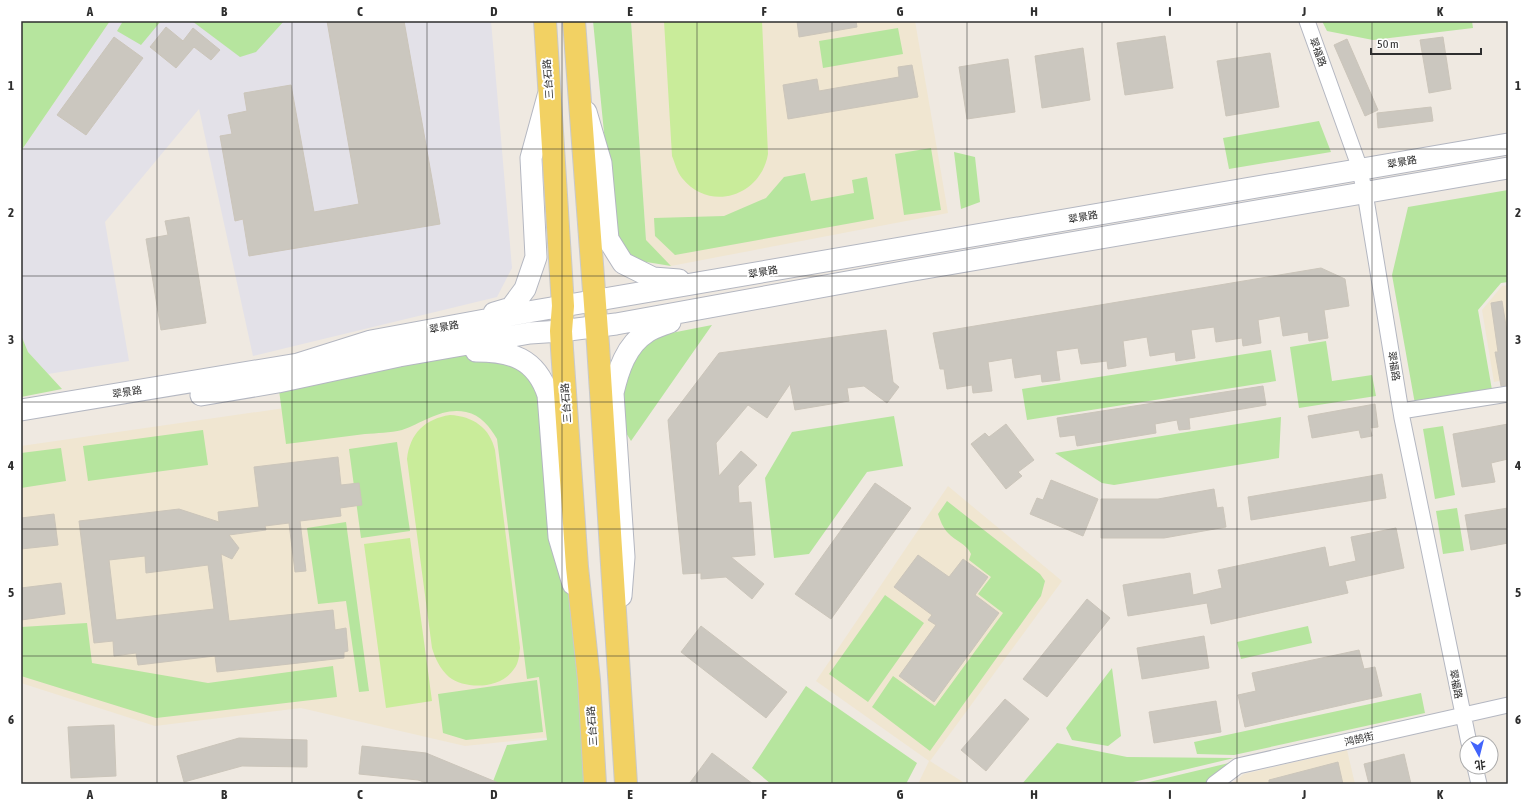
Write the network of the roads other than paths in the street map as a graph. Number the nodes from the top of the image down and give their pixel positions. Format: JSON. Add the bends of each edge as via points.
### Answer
{"nodes":[{"id":1,"x":545,"y":21,"type":"edge"},
{"id":2,"x":574,"y":21,"type":"edge"},
{"id":3,"x":1307,"y":21,"type":"edge"},
{"id":4,"x":579,"y":89,"type":"junction"},
{"id":5,"x":549,"y":91,"type":"junction"},
{"id":6,"x":1508,"y":144,"type":"edge"},
{"id":7,"x":1508,"y":168,"type":"edge"},
{"id":8,"x":1359,"y":169,"type":"junction"},
{"id":9,"x":1365,"y":193,"type":"junction"},
{"id":10,"x":703,"y":282,"type":"junction"},
{"id":11,"x":594,"y":301,"type":"junction"},
{"id":12,"x":563,"y":306,"type":"junction"},
{"id":13,"x":699,"y":310,"type":"junction"},
{"id":14,"x":455,"y":326,"type":"junction"},
{"id":15,"x":596,"y":326,"type":"junction"},
{"id":16,"x":561,"y":331,"type":"junction"},
{"id":17,"x":399,"y":356,"type":"junction"},
{"id":18,"x":1508,"y":394,"type":"edge"},
{"id":19,"x":21,"y":410,"type":"edge"},
{"id":20,"x":1401,"y":411,"type":"junction"},
{"id":21,"x":21,"y":424,"type":"edge"},
{"id":22,"x":582,"y":612,"type":"junction"},
{"id":23,"x":617,"y":649,"type":"junction"},
{"id":24,"x":1508,"y":705,"type":"edge"},
{"id":25,"x":1463,"y":716,"type":"junction"},
{"id":26,"x":1467,"y":735,"type":"edge"},
{"id":27,"x":595,"y":784,"type":"edge"},
{"id":28,"x":626,"y":784,"type":"edge"},
{"id":29,"x":1214,"y":784,"type":"edge"}],
"edges":[{"from":1,"to":5,"type":"main road","name":"三台石路"},
{"from":2,"to":4,"type":"main road"},
{"from":3,"to":8,"type":"street","name":"翠福路"},
{"from":4,"to":10,"type":"main road","via":[[601,163],[608,239],[623,264],[653,278]]},
{"from":4,"to":11,"type":"main road"},
{"from":5,"to":12,"type":"main road","name":"三台石路"},
{"from":5,"to":14,"type":"main road","via":[[531,158],[536,257],[527,286],[511,308]]},
{"from":6,"to":8,"type":"main road","name":"翠景路"},
{"from":7,"to":9,"type":"main road","name":"翠景路"},
{"from":8,"to":9,"type":"street","name":"翠福路"},
{"from":8,"to":10,"type":"main road","name":"翠景路"},
{"from":9,"to":13,"type":"main road","name":"翠景路","via":[[908,271]]},
{"from":9,"to":20,"type":"street","name":"翠福路"},
{"from":10,"to":11,"type":"main road","name":"翠景路"},
{"from":11,"to":12,"type":"main road","name":"翠景路"},
{"from":11,"to":15,"type":"main road"},
{"from":12,"to":14,"type":"main road","name":"翠景路"},
{"from":12,"to":16,"type":"main road","name":"三台石路"},
{"from":13,"to":15,"type":"main road","name":"翠景路"},
{"from":13,"to":23,"type":"main road","via":[[646,332],[629,350],[618,372],[614,393],[624,557]]},
{"from":14,"to":19,"type":"main road","name":"翠景路","via":[[371,341],[298,364]]},
{"from":15,"to":16,"type":"main road","name":"翠景路"},
{"from":15,"to":23,"type":"main road"},
{"from":16,"to":17,"type":"main road","name":"翠景路","via":[[540,331]]},
{"from":16,"to":22,"type":"main road","name":"三台石路"},
{"from":17,"to":21,"type":"main road","name":"翠景路","via":[[278,382]]},
{"from":17,"to":22,"type":"main road","via":[[471,351],[499,352],[517,356],[536,370],[548,395],[559,537]]},
{"from":18,"to":20,"type":"street"},
{"from":20,"to":25,"type":"street","name":"翠福路"},
{"from":22,"to":27,"type":"main road","name":"三台石路"},
{"from":23,"to":28,"type":"main road"},
{"from":24,"to":25,"type":"street","name":"鸿鹄街"},
{"from":25,"to":26,"type":"street","name":"翠福路"},
{"from":25,"to":29,"type":"street","name":"鸿鹄街","via":[[1238,766]]}]}
